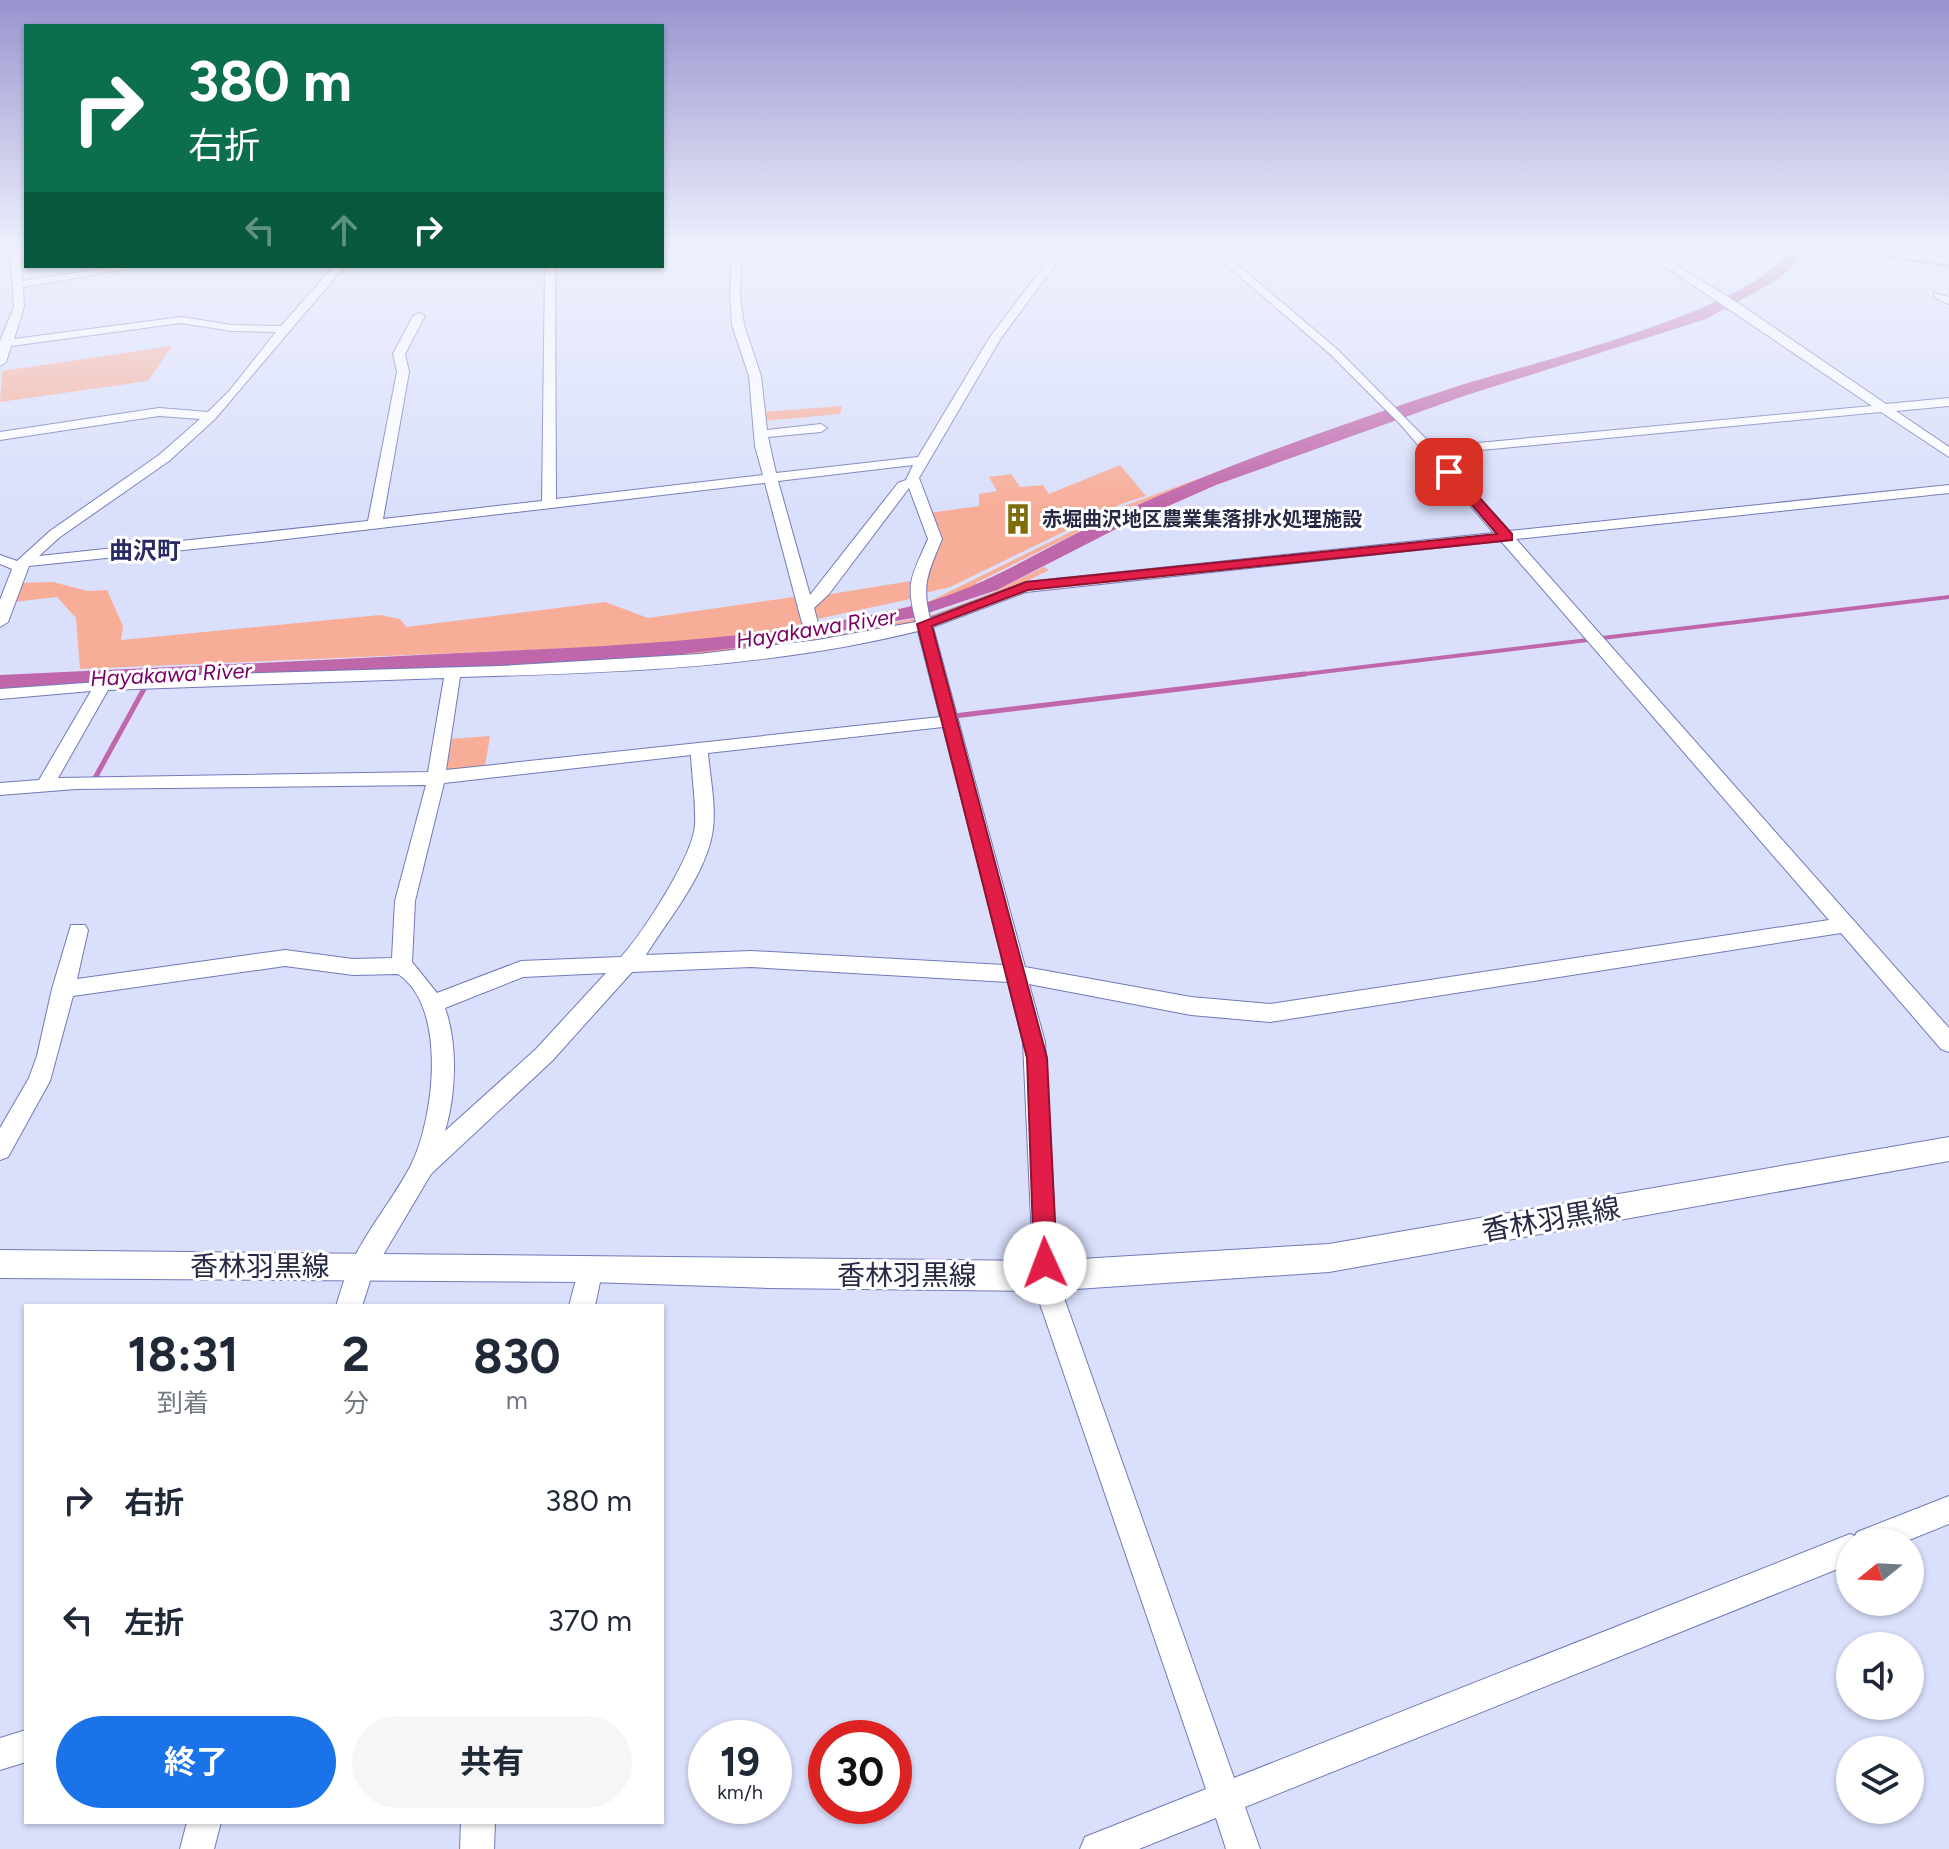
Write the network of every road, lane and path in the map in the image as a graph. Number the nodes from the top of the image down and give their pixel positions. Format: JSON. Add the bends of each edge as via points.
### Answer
{"nodes":[{"id":1,"x":61,"y":336,"type":"edge"},
{"id":2,"x":278,"y":336,"type":"edge"},
{"id":3,"x":408,"y":336,"type":"edge"},
{"id":4,"x":550,"y":336,"type":"edge"},
{"id":5,"x":742,"y":336,"type":"edge"},
{"id":6,"x":997,"y":336,"type":"edge"},
{"id":7,"x":1316,"y":336,"type":"edge"},
{"id":8,"x":1780,"y":336,"type":"edge"},
{"id":9,"x":4,"y":344,"type":"edge"},
{"id":10,"x":0,"y":362,"type":"edge"},
{"id":11,"x":1949,"y":402,"type":"edge"},
{"id":12,"x":1884,"y":408,"type":"junction"},
{"id":13,"x":211,"y":416,"type":"junction"},
{"id":14,"x":821,"y":428,"type":"dead end"},
{"id":15,"x":761,"y":434,"type":"junction"},
{"id":16,"x":0,"y":436,"type":"edge"},
{"id":17,"x":1432,"y":451,"type":"junction"},
{"id":18,"x":1949,"y":453,"type":"edge"},
{"id":19,"x":923,"y":460,"type":"junction"},
{"id":20,"x":772,"y":477,"type":"junction"},
{"id":21,"x":912,"y":482,"type":"junction"},
{"id":22,"x":1949,"y":489,"type":"edge"},
{"id":23,"x":549,"y":502,"type":"junction"},
{"id":24,"x":375,"y":524,"type":"junction"},
{"id":25,"x":1507,"y":537,"type":"junction"},
{"id":26,"x":0,"y":559,"type":"edge"},
{"id":27,"x":22,"y":564,"type":"junction"},
{"id":28,"x":806,"y":607,"type":"junction"},
{"id":29,"x":0,"y":622,"type":"edge"},
{"id":30,"x":924,"y":622,"type":"junction"},
{"id":31,"x":810,"y":623,"type":"dead end"},
{"id":32,"x":453,"y":672,"type":"junction"},
{"id":33,"x":102,"y":687,"type":"junction"},
{"id":34,"x":0,"y":694,"type":"edge"},
{"id":35,"x":950,"y":721,"type":"junction"},
{"id":36,"x":699,"y":749,"type":"junction"},
{"id":37,"x":436,"y":778,"type":"junction"},
{"id":38,"x":45,"y":785,"type":"junction"},
{"id":39,"x":0,"y":789,"type":"edge"},
{"id":40,"x":1846,"y":925,"type":"junction"},
{"id":41,"x":78,"y":930,"type":"dead end"},
{"id":42,"x":629,"y":963,"type":"junction"},
{"id":43,"x":402,"y":966,"type":"junction"},
{"id":44,"x":1016,"y":974,"type":"junction"},
{"id":45,"x":62,"y":989,"type":"junction"},
{"id":46,"x":433,"y":1004,"type":"junction"},
{"id":47,"x":1949,"y":1043,"type":"edge"},
{"id":48,"x":1949,"y":1149,"type":"edge"},
{"id":49,"x":0,"y":1150,"type":"edge"},
{"id":50,"x":422,"y":1167,"type":"junction"},
{"id":51,"x":0,"y":1264,"type":"edge"},
{"id":52,"x":362,"y":1267,"type":"junction"},
{"id":53,"x":590,"y":1268,"type":"junction"},
{"id":54,"x":1047,"y":1276,"type":"junction"},
{"id":55,"x":350,"y":1304,"type":"edge"},
{"id":56,"x":582,"y":1304,"type":"edge"},
{"id":57,"x":1949,"y":1510,"type":"edge"},
{"id":58,"x":1903,"y":1528,"type":"edge"},
{"id":59,"x":1836,"y":1555,"type":"edge"},
{"id":60,"x":24,"y":1747,"type":"edge"},
{"id":61,"x":0,"y":1754,"type":"edge"},
{"id":62,"x":1225,"y":1798,"type":"junction"},
{"id":63,"x":203,"y":1824,"type":"edge"},
{"id":64,"x":478,"y":1824,"type":"edge"},
{"id":65,"x":197,"y":1849,"type":"edge"},
{"id":66,"x":477,"y":1849,"type":"edge"},
{"id":67,"x":1097,"y":1849,"type":"edge"},
{"id":68,"x":1243,"y":1849,"type":"edge"}],
"edges":[{"from":1,"to":9,"type":"street"},
{"from":2,"to":13,"type":"street"},
{"from":3,"to":24,"type":"street","via":[[399,354],[403,372]]},
{"from":4,"to":23,"type":"street"},
{"from":5,"to":15,"type":"street","via":[[755,376]]},
{"from":6,"to":19,"type":"street"},
{"from":7,"to":17,"type":"street"},
{"from":8,"to":12,"type":"street"},
{"from":9,"to":10,"type":"street"},
{"from":11,"to":12,"type":"street"},
{"from":12,"to":17,"type":"street"},
{"from":12,"to":18,"type":"street"},
{"from":13,"to":16,"type":"street","via":[[159,412]]},
{"from":13,"to":27,"type":"street","via":[[164,458],[55,534]]},
{"from":14,"to":15,"type":"street"},
{"from":15,"to":20,"type":"street"},
{"from":17,"to":25,"type":"street"},
{"from":19,"to":20,"type":"street"},
{"from":19,"to":21,"type":"street"},
{"from":20,"to":23,"type":"street"},
{"from":20,"to":28,"type":"street"},
{"from":21,"to":28,"type":"street","via":[[903,486],[824,591]]},
{"from":21,"to":30,"type":"street","via":[[935,539],[917,582]]},
{"from":22,"to":25,"type":"street"},
{"from":23,"to":24,"type":"street"},
{"from":24,"to":27,"type":"street"},
{"from":25,"to":30,"type":"street","via":[[1026,587]]},
{"from":25,"to":40,"type":"street"},
{"from":26,"to":27,"type":"street"},
{"from":27,"to":29,"type":"street"},
{"from":28,"to":31,"type":"street"},
{"from":30,"to":32,"type":"street","via":[[856,639],[757,652],[627,665]]},
{"from":30,"to":35,"type":"street"},
{"from":32,"to":33,"type":"street"},
{"from":32,"to":37,"type":"street"},
{"from":33,"to":34,"type":"street"},
{"from":33,"to":38,"type":"street"},
{"from":35,"to":36,"type":"street"},
{"from":35,"to":44,"type":"street"},
{"from":36,"to":37,"type":"street"},
{"from":36,"to":42,"type":"street","via":[[704,827],[700,842],[690,868]]},
{"from":37,"to":38,"type":"street"},
{"from":37,"to":43,"type":"street","via":[[405,901]]},
{"from":38,"to":39,"type":"street"},
{"from":40,"to":44,"type":"street","via":[[1270,1013],[1191,1006]]},
{"from":40,"to":47,"type":"street"},
{"from":41,"to":45,"type":"street"},
{"from":42,"to":44,"type":"street","via":[[751,959]]},
{"from":42,"to":46,"type":"street","via":[[521,969]]},
{"from":42,"to":50,"type":"street","via":[[544,1055]]},
{"from":43,"to":45,"type":"street","via":[[353,967],[285,958]]},
{"from":43,"to":46,"type":"street"},
{"from":44,"to":54,"type":"street","via":[[1037,1058]]},
{"from":45,"to":49,"type":"street","via":[[39,1081]]},
{"from":46,"to":50,"type":"street","via":[[442,1030],[442,1088]]},
{"from":48,"to":54,"type":"main road","name":"香林羽黒線","via":[[1329,1258]]},
{"from":50,"to":52,"type":"street"},
{"from":51,"to":52,"type":"main road","name":"香林羽黒線"},
{"from":52,"to":53,"type":"main road","name":"香林羽黒線"},
{"from":52,"to":55,"type":"street"},
{"from":53,"to":54,"type":"main road","name":"香林羽黒線"},
{"from":53,"to":56,"type":"street"},
{"from":54,"to":62,"type":"street"},
{"from":57,"to":58,"type":"street"},
{"from":59,"to":62,"type":"street"},
{"from":60,"to":61,"type":"street"},
{"from":62,"to":67,"type":"street"},
{"from":62,"to":68,"type":"street"},
{"from":63,"to":65,"type":"street"},
{"from":64,"to":66,"type":"street"}]}
